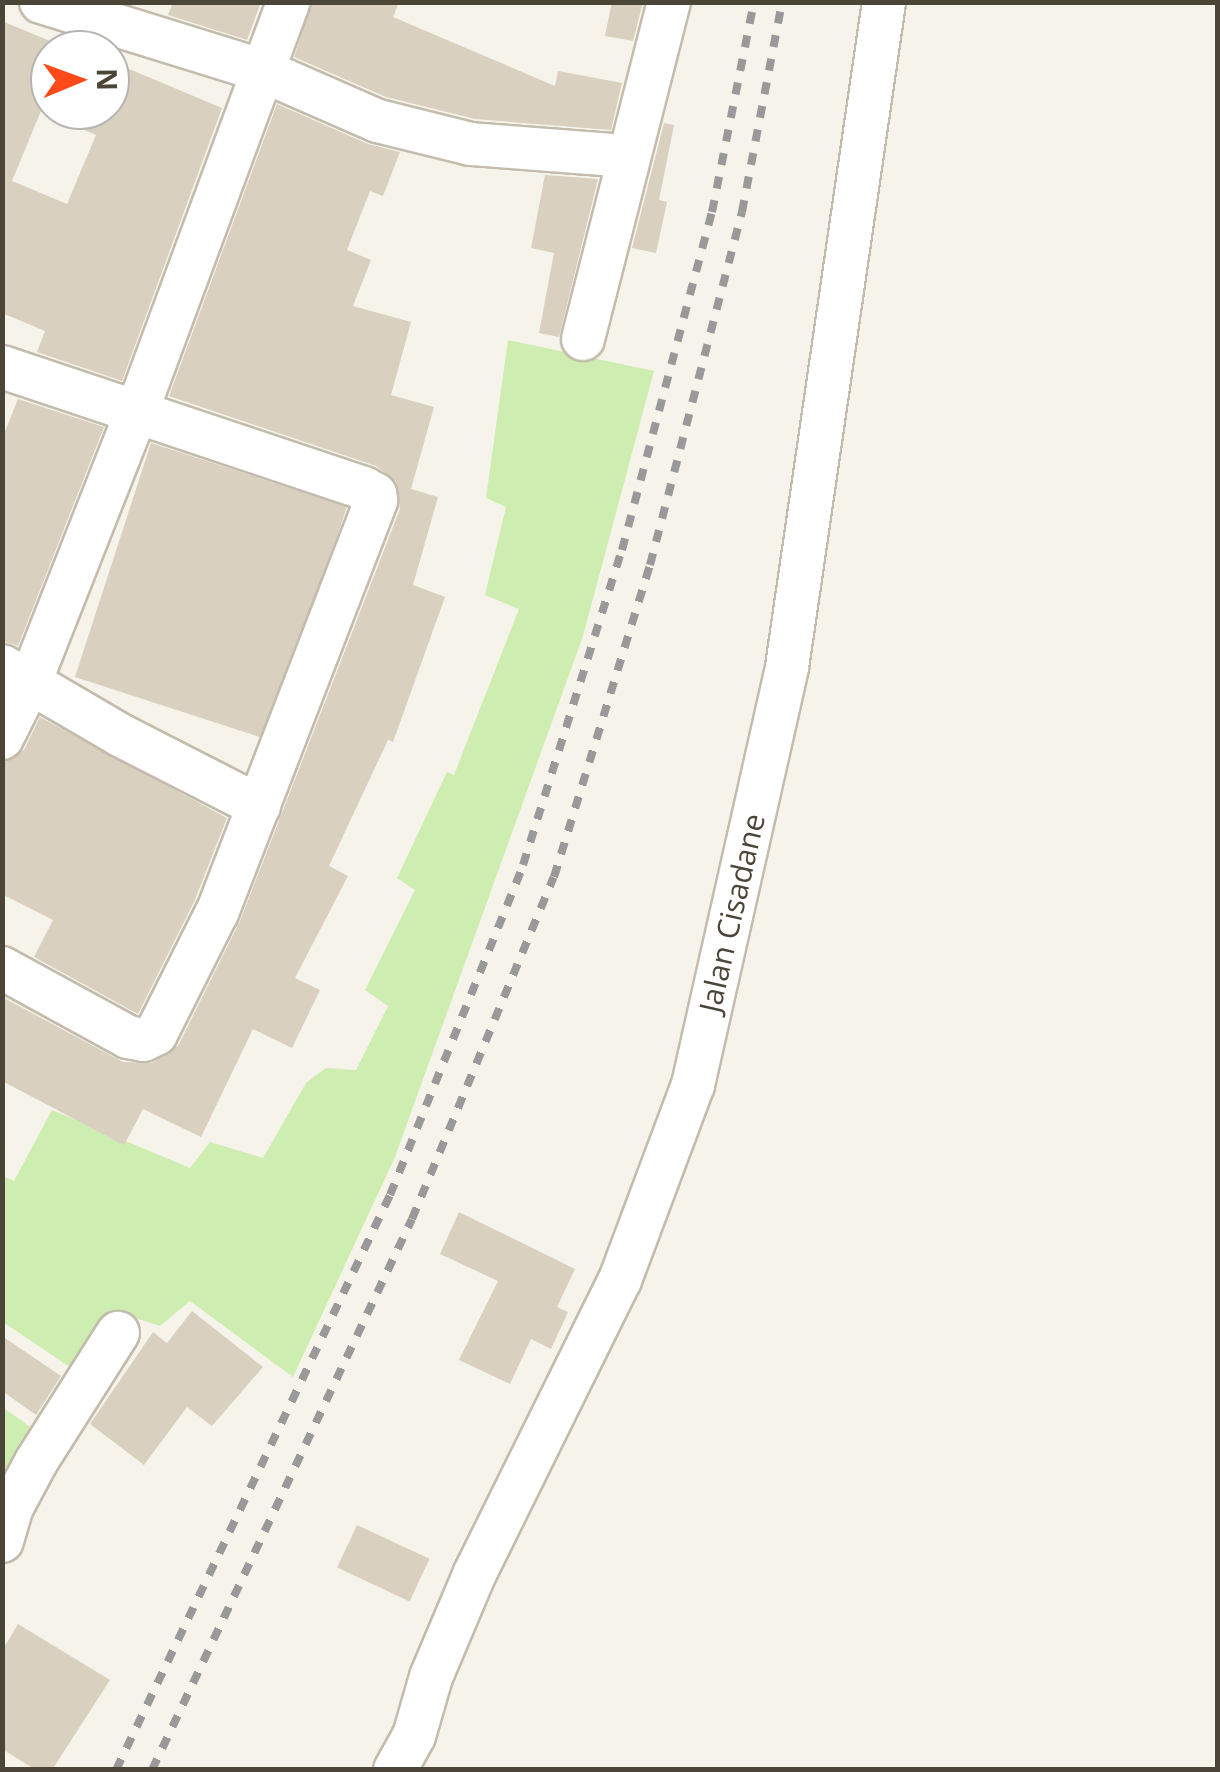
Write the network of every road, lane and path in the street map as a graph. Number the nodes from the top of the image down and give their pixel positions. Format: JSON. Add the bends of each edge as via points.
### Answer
{"nodes":[{"id":1,"x":42,"y":2,"type":"edge"},
{"id":2,"x":288,"y":2,"type":"edge"},
{"id":3,"x":669,"y":2,"type":"edge"},
{"id":4,"x":884,"y":2,"type":"edge"},
{"id":5,"x":261,"y":70,"type":"junction"},
{"id":6,"x":627,"y":156,"type":"junction"},
{"id":7,"x":583,"y":338,"type":"dead end"},
{"id":8,"x":2,"y":367,"type":"edge"},
{"id":9,"x":136,"y":414,"type":"junction"},
{"id":10,"x":17,"y":673,"type":"edge"},
{"id":11,"x":2,"y":738,"type":"edge"},
{"id":12,"x":260,"y":806,"type":"junction"},
{"id":13,"x":2,"y":968,"type":"edge"},
{"id":14,"x":118,"y":1333,"type":"dead end"},
{"id":15,"x":2,"y":1541,"type":"edge"},
{"id":16,"x":395,"y":1770,"type":"edge"}],
"edges":[{"from":1,"to":5,"type":"street"},
{"from":2,"to":5,"type":"street"},
{"from":3,"to":6,"type":"street"},
{"from":4,"to":16,"type":"street","name":"Jalan Cisadane","via":[[787,667],[693,1085],[620,1280],[476,1573]]},
{"from":5,"to":6,"type":"street","via":[[378,121],[472,144]]},
{"from":5,"to":9,"type":"street"},
{"from":6,"to":7,"type":"street"},
{"from":8,"to":9,"type":"street"},
{"from":9,"to":10,"type":"street"},
{"from":9,"to":12,"type":"street","via":[[375,494],[372,522]]},
{"from":10,"to":11,"type":"street"},
{"from":10,"to":12,"type":"street"},
{"from":12,"to":13,"type":"street","via":[[218,912],[156,1034],[128,1038]]},
{"from":14,"to":15,"type":"street","via":[[36,1462]]}]}
